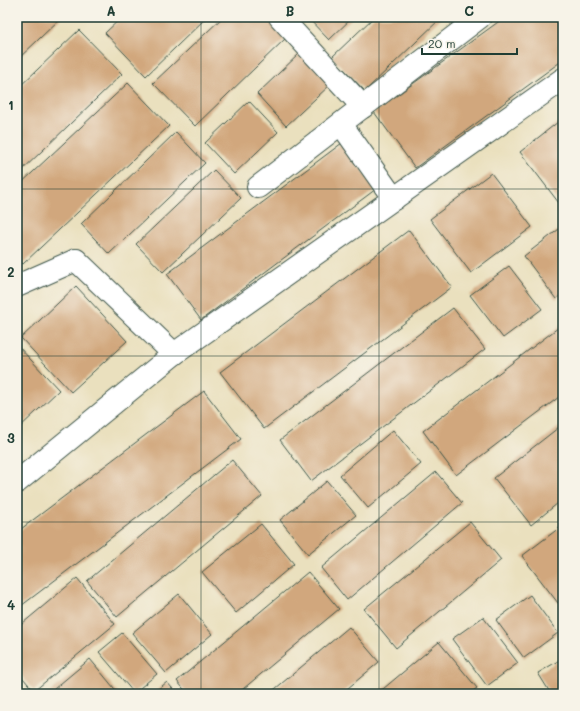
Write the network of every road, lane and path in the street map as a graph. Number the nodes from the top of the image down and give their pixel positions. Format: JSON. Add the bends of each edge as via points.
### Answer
{"nodes":[{"id":1,"x":280,"y":17,"type":"edge"},
{"id":2,"x":480,"y":17,"type":"edge"},
{"id":3,"x":563,"y":79,"type":"edge"},
{"id":4,"x":363,"y":107,"type":"junction"},
{"id":5,"x":341,"y":124,"type":"junction"},
{"id":6,"x":258,"y":187,"type":"dead end"},
{"id":7,"x":394,"y":199,"type":"junction"},
{"id":8,"x":17,"y":286,"type":"edge"},
{"id":9,"x":174,"y":354,"type":"junction"},
{"id":10,"x":17,"y":482,"type":"edge"}],
"edges":[{"from":1,"to":4,"type":"street"},
{"from":2,"to":4,"type":"street"},
{"from":3,"to":7,"type":"street"},
{"from":4,"to":5,"type":"street"},
{"from":5,"to":6,"type":"street"},
{"from":5,"to":7,"type":"street"},
{"from":7,"to":9,"type":"street"},
{"from":8,"to":9,"type":"street","via":[[76,260]]},
{"from":9,"to":10,"type":"street"}]}
